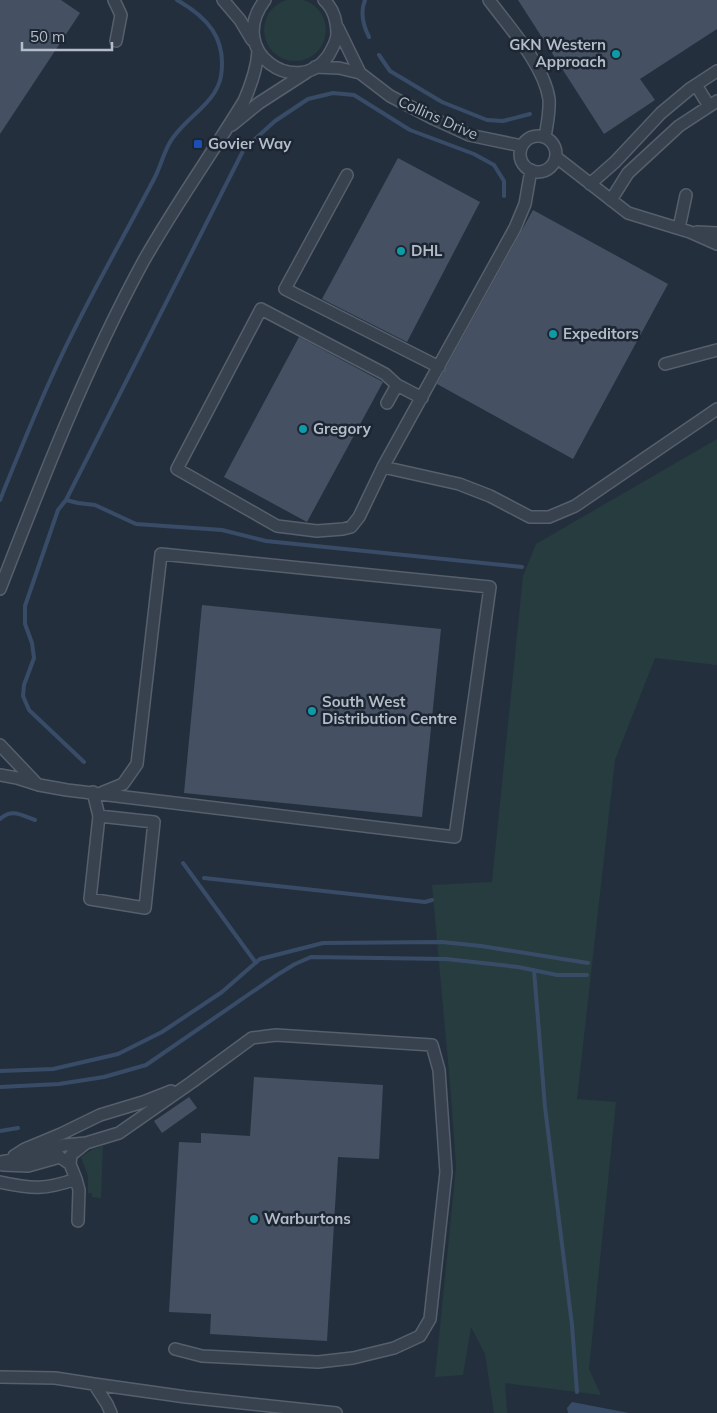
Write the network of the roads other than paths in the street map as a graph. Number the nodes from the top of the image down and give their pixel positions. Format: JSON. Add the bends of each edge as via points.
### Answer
{"nodes":[{"id":1,"x":114,"y":0,"type":"edge"},
{"id":2,"x":223,"y":0,"type":"edge"},
{"id":3,"x":265,"y":0,"type":"edge"},
{"id":4,"x":324,"y":0,"type":"edge"},
{"id":5,"x":337,"y":0,"type":"edge"},
{"id":6,"x":489,"y":0,"type":"edge"},
{"id":7,"x":334,"y":13,"type":"junction"},
{"id":8,"x":337,"y":26,"type":"junction"},
{"id":9,"x":116,"y":41,"type":"dead end"},
{"id":10,"x":257,"y":48,"type":"junction"},
{"id":11,"x":313,"y":68,"type":"junction"},
{"id":12,"x":717,"y":71,"type":"edge"},
{"id":13,"x":360,"y":73,"type":"junction"},
{"id":14,"x":696,"y":85,"type":"junction"},
{"id":15,"x":713,"y":104,"type":"edge"},
{"id":16,"x":226,"y":131,"type":"junction"},
{"id":17,"x":546,"y":137,"type":"junction"},
{"id":18,"x":522,"y":146,"type":"junction"},
{"id":19,"x":556,"y":157,"type":"junction"},
{"id":20,"x":531,"y":170,"type":"junction"},
{"id":21,"x":346,"y":175,"type":"dead end"},
{"id":22,"x":590,"y":184,"type":"junction"},
{"id":23,"x":686,"y":195,"type":"dead end"},
{"id":24,"x":612,"y":200,"type":"junction"},
{"id":25,"x":684,"y":230,"type":"junction"},
{"id":26,"x":717,"y":233,"type":"edge"},
{"id":27,"x":717,"y":244,"type":"edge"},
{"id":28,"x":717,"y":350,"type":"edge"},
{"id":29,"x":665,"y":364,"type":"dead end"},
{"id":30,"x":439,"y":367,"type":"junction"},
{"id":31,"x":397,"y":385,"type":"junction"},
{"id":32,"x":422,"y":398,"type":"junction"},
{"id":33,"x":387,"y":403,"type":"dead end"},
{"id":34,"x":717,"y":409,"type":"edge"},
{"id":35,"x":384,"y":467,"type":"junction"},
{"id":36,"x":0,"y":589,"type":"edge"},
{"id":37,"x":0,"y":745,"type":"edge"},
{"id":38,"x":0,"y":775,"type":"edge"},
{"id":39,"x":38,"y":786,"type":"junction"},
{"id":40,"x":97,"y":792,"type":"junction"},
{"id":41,"x":99,"y":816,"type":"junction"},
{"id":42,"x":192,"y":1082,"type":"junction"},
{"id":43,"x":86,"y":1143,"type":"junction"},
{"id":44,"x":3,"y":1162,"type":"edge"},
{"id":45,"x":70,"y":1164,"type":"junction"},
{"id":46,"x":76,"y":1179,"type":"junction"},
{"id":47,"x":5,"y":1183,"type":"edge"},
{"id":48,"x":78,"y":1221,"type":"dead end"},
{"id":49,"x":175,"y":1349,"type":"dead end"},
{"id":50,"x":0,"y":1377,"type":"edge"},
{"id":51,"x":94,"y":1384,"type":"junction"},
{"id":52,"x":111,"y":1413,"type":"edge"},
{"id":53,"x":336,"y":1413,"type":"edge"}],
"edges":[{"from":1,"to":9,"type":"street","via":[[121,15]]},
{"from":2,"to":10,"type":"street","name":"Collins Drive"},
{"from":3,"to":10,"type":"street","via":[[253,21],[252,34]]},
{"from":4,"to":7,"type":"street"},
{"from":5,"to":7,"type":"street"},
{"from":6,"to":17,"type":"street","via":[[530,56],[546,85],[549,101]]},
{"from":7,"to":8,"type":"street"},
{"from":8,"to":11,"type":"street","via":[[332,49]]},
{"from":8,"to":13,"type":"street","name":"Collins Drive"},
{"from":10,"to":11,"type":"street","name":"Collins Drive","via":[[265,60],[281,69],[298,72]]},
{"from":10,"to":16,"type":"street","via":[[252,84]]},
{"from":11,"to":13,"type":"street","name":"Collins Drive","via":[[339,68]]},
{"from":11,"to":16,"type":"street","via":[[259,103]]},
{"from":12,"to":14,"type":"street"},
{"from":13,"to":18,"type":"street","name":"Collins Drive","via":[[390,96],[451,127],[469,135]]},
{"from":14,"to":15,"type":"street"},
{"from":14,"to":22,"type":"street","via":[[661,113],[616,162]]},
{"from":15,"to":24,"type":"street","via":[[679,126],[628,173]]},
{"from":16,"to":36,"type":"street","via":[[144,262],[89,370]]},
{"from":17,"to":18,"type":"street","via":[[533,137]]},
{"from":17,"to":19,"type":"street","via":[[554,144]]},
{"from":18,"to":20,"type":"street","via":[[521,158]]},
{"from":19,"to":20,"type":"street","via":[[548,169]]},
{"from":19,"to":22,"type":"street"},
{"from":20,"to":30,"type":"street","via":[[525,204],[515,228]]},
{"from":21,"to":30,"type":"street","via":[[286,289]]},
{"from":22,"to":24,"type":"street"},
{"from":23,"to":25,"type":"street"},
{"from":24,"to":25,"type":"street","via":[[628,213]]},
{"from":25,"to":26,"type":"street"},
{"from":25,"to":27,"type":"street"},
{"from":28,"to":29,"type":"street"},
{"from":30,"to":32,"type":"street"},
{"from":31,"to":32,"type":"street"},
{"from":31,"to":33,"type":"street"},
{"from":31,"to":35,"type":"street","via":[[385,374],[261,309],[176,469],[277,526],[317,531],[351,527]]},
{"from":32,"to":35,"type":"street"},
{"from":34,"to":35,"type":"street","via":[[574,506],[549,517],[530,517],[459,484]]},
{"from":37,"to":39,"type":"street"},
{"from":38,"to":39,"type":"street"},
{"from":39,"to":40,"type":"street"},
{"from":40,"to":40,"type":"street","via":[[123,784],[137,764],[161,554],[490,587],[456,837]]},
{"from":40,"to":41,"type":"street"},
{"from":41,"to":41,"type":"street","via":[[154,822],[145,908],[90,899]]},
{"from":42,"to":43,"type":"street","via":[[119,1133]]},
{"from":42,"to":44,"type":"street","via":[[100,1115]]},
{"from":42,"to":49,"type":"street","via":[[252,1038],[276,1035],[432,1045],[439,1070],[446,1172],[430,1319],[420,1336],[394,1348],[318,1362],[202,1356]]},
{"from":43,"to":44,"type":"street","via":[[64,1144]]},
{"from":43,"to":45,"type":"street","via":[[71,1155]]},
{"from":44,"to":45,"type":"street","via":[[28,1166],[60,1157]]},
{"from":45,"to":46,"type":"street"},
{"from":46,"to":47,"type":"street","via":[[58,1186],[39,1188]]},
{"from":46,"to":48,"type":"street"},
{"from":50,"to":51,"type":"street","via":[[56,1378]]},
{"from":51,"to":52,"type":"street"},
{"from":51,"to":53,"type":"street"}]}
